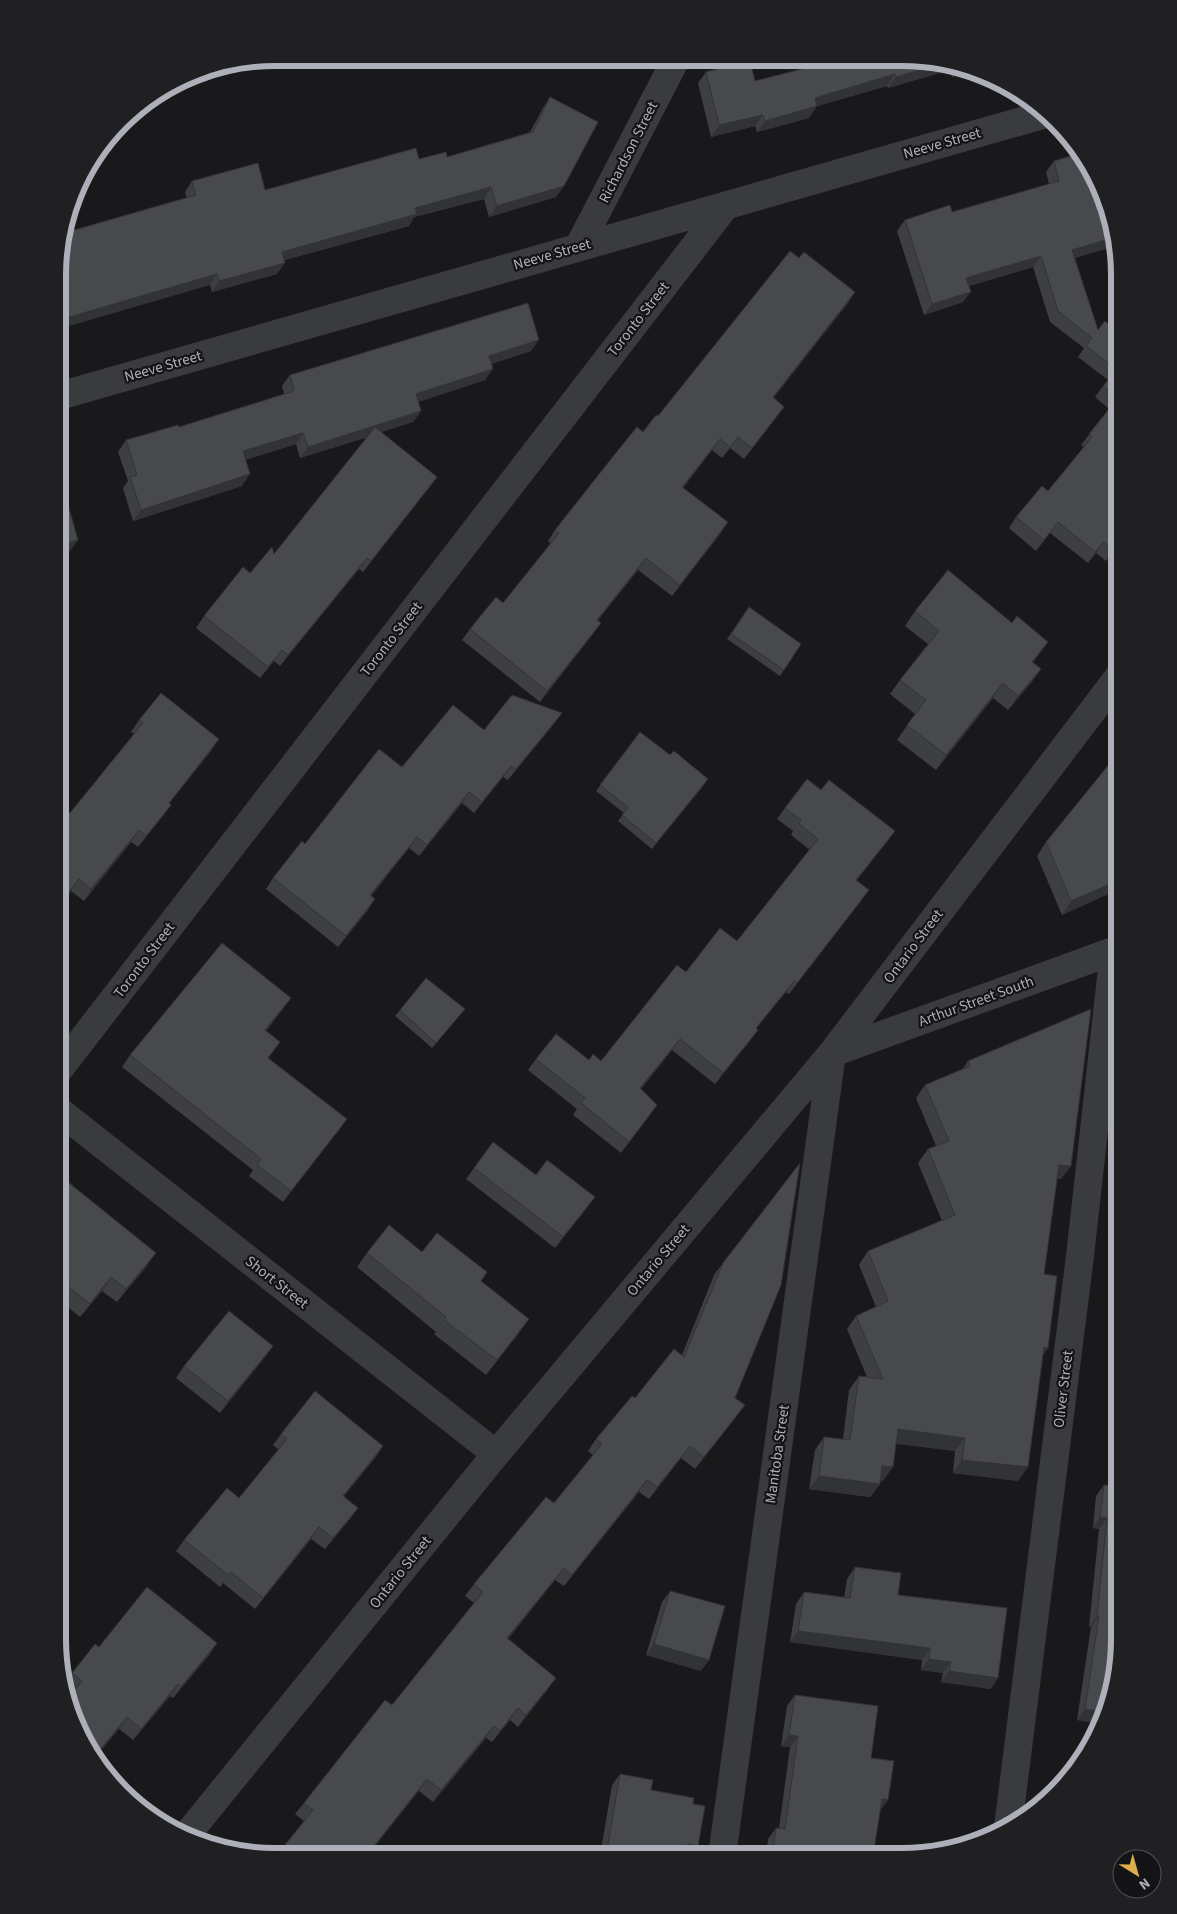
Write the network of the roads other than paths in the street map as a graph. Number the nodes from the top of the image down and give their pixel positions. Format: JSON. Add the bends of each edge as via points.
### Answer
{"nodes":[{"id":1,"x":672,"y":66,"type":"edge"},
{"id":2,"x":1038,"y":116,"type":"edge"},
{"id":3,"x":724,"y":208,"type":"junction"},
{"id":4,"x":579,"y":246,"type":"junction"},
{"id":5,"x":66,"y":394,"type":"edge"},
{"id":6,"x":1111,"y":687,"type":"edge"},
{"id":7,"x":1111,"y":952,"type":"edge"},
{"id":8,"x":1111,"y":993,"type":"edge"},
{"id":9,"x":832,"y":1053,"type":"junction"},
{"id":10,"x":66,"y":1061,"type":"edge"},
{"id":11,"x":66,"y":1116,"type":"edge"},
{"id":12,"x":496,"y":1454,"type":"junction"},
{"id":13,"x":1009,"y":1818,"type":"edge"},
{"id":14,"x":191,"y":1830,"type":"edge"},
{"id":15,"x":723,"y":1848,"type":"edge"}],
"edges":[{"from":1,"to":4,"type":"street","name":"Richardson Street"},
{"from":2,"to":3,"type":"street","name":"Neeve Street","via":[[838,172]]},
{"from":3,"to":4,"type":"street","name":"Neeve Street"},
{"from":3,"to":10,"type":"street","name":"Toronto Street"},
{"from":4,"to":5,"type":"street","name":"Neeve Street"},
{"from":6,"to":9,"type":"street","name":"Ontario Street"},
{"from":7,"to":9,"type":"street","name":"Arthur Street South"},
{"from":8,"to":13,"type":"street","name":"Oliver Street"},
{"from":9,"to":12,"type":"street","name":"Ontario Street"},
{"from":9,"to":15,"type":"street","name":"Manitoba Street"},
{"from":11,"to":12,"type":"street","name":"Short Street"},
{"from":12,"to":14,"type":"street","name":"Ontario Street"}]}
